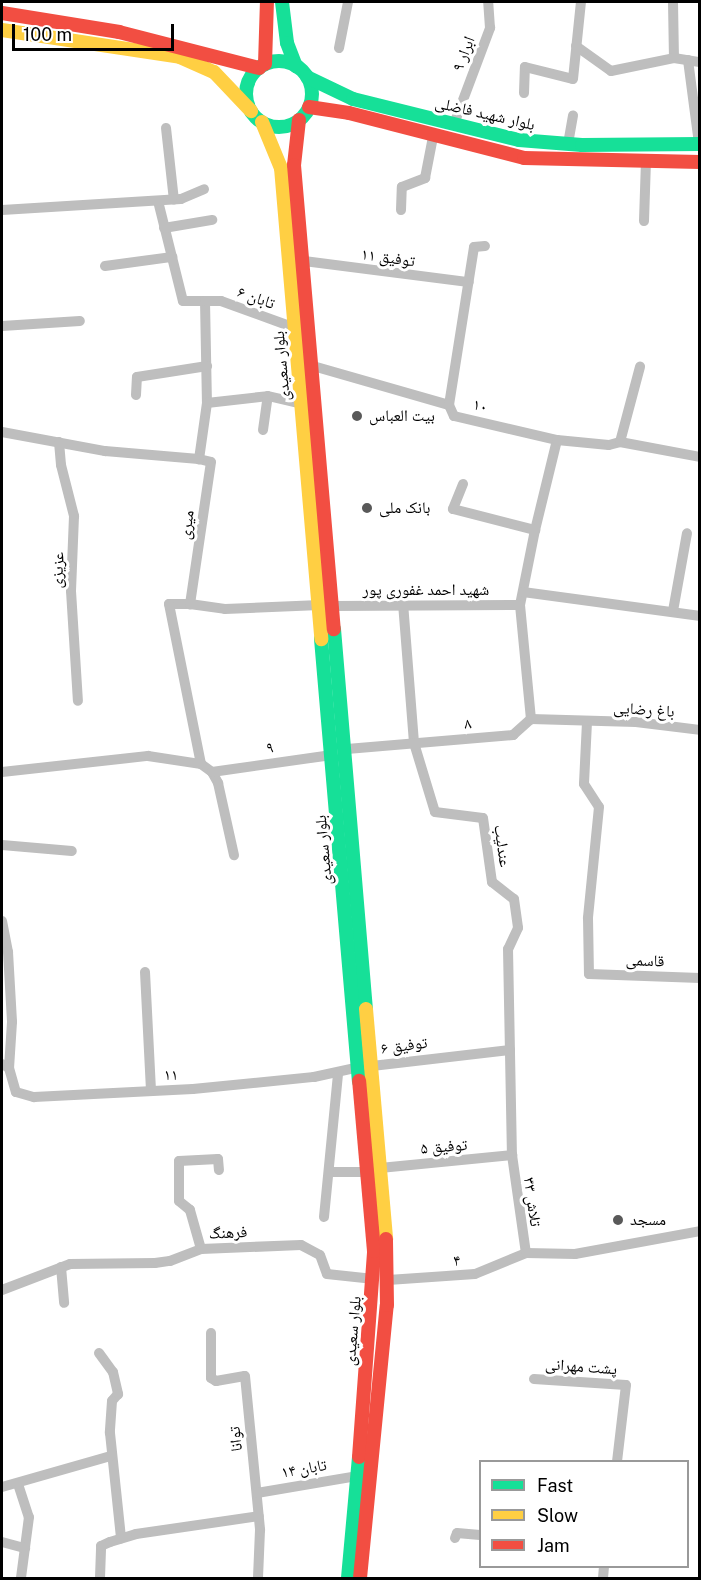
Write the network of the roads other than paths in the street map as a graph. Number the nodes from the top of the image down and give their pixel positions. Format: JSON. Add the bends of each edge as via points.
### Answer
{"nodes":[{"id":1,"x":267,"y":2,"type":"edge"},
{"id":2,"x":282,"y":2,"type":"edge"},
{"id":3,"x":348,"y":2,"type":"edge"},
{"id":4,"x":488,"y":2,"type":"edge"},
{"id":5,"x":581,"y":2,"type":"edge"},
{"id":6,"x":674,"y":2,"type":"edge"},
{"id":7,"x":2,"y":13,"type":"edge"},
{"id":8,"x":2,"y":30,"type":"edge"},
{"id":9,"x":576,"y":46,"type":"junction"},
{"id":10,"x":339,"y":48,"type":"dead end"},
{"id":11,"x":674,"y":58,"type":"junction"},
{"id":12,"x":694,"y":61,"type":"edge"},
{"id":13,"x":262,"y":66,"type":"junction"},
{"id":14,"x":296,"y":66,"type":"junction"},
{"id":15,"x":307,"y":77,"type":"junction"},
{"id":16,"x":524,"y":93,"type":"dead end"},
{"id":17,"x":696,"y":99,"type":"edge"},
{"id":18,"x":309,"y":107,"type":"junction"},
{"id":19,"x":251,"y":111,"type":"junction"},
{"id":20,"x":573,"y":115,"type":"dead end"},
{"id":21,"x":299,"y":120,"type":"junction"},
{"id":22,"x":262,"y":122,"type":"junction"},
{"id":23,"x":454,"y":124,"type":"junction"},
{"id":24,"x":166,"y":128,"type":"dead end"},
{"id":25,"x":433,"y":137,"type":"junction"},
{"id":26,"x":568,"y":144,"type":"junction"},
{"id":27,"x":699,"y":144,"type":"edge"},
{"id":28,"x":646,"y":162,"type":"junction"},
{"id":29,"x":699,"y":162,"type":"edge"},
{"id":30,"x":204,"y":189,"type":"dead end"},
{"id":31,"x":174,"y":200,"type":"junction"},
{"id":32,"x":158,"y":201,"type":"junction"},
{"id":33,"x":2,"y":210,"type":"edge"},
{"id":34,"x":401,"y":210,"type":"dead end"},
{"id":35,"x":212,"y":220,"type":"dead end"},
{"id":36,"x":644,"y":221,"type":"dead end"},
{"id":37,"x":164,"y":228,"type":"junction"},
{"id":38,"x":485,"y":246,"type":"dead end"},
{"id":39,"x":172,"y":257,"type":"junction"},
{"id":40,"x":304,"y":261,"type":"junction"},
{"id":41,"x":105,"y":266,"type":"dead end"},
{"id":42,"x":469,"y":282,"type":"junction"},
{"id":43,"x":205,"y":301,"type":"junction"},
{"id":44,"x":80,"y":321,"type":"dead end"},
{"id":45,"x":2,"y":326,"type":"edge"},
{"id":46,"x":295,"y":328,"type":"junction"},
{"id":47,"x":207,"y":366,"type":"junction"},
{"id":48,"x":313,"y":366,"type":"junction"},
{"id":49,"x":640,"y":367,"type":"dead end"},
{"id":50,"x":136,"y":395,"type":"dead end"},
{"id":51,"x":268,"y":396,"type":"junction"},
{"id":52,"x":207,"y":403,"type":"junction"},
{"id":53,"x":302,"y":404,"type":"junction"},
{"id":54,"x":449,"y":405,"type":"junction"},
{"id":55,"x":263,"y":429,"type":"dead end"},
{"id":56,"x":2,"y":432,"type":"edge"},
{"id":57,"x":557,"y":440,"type":"junction"},
{"id":58,"x":59,"y":442,"type":"junction"},
{"id":59,"x":620,"y":442,"type":"junction"},
{"id":60,"x":699,"y":457,"type":"edge"},
{"id":61,"x":199,"y":459,"type":"junction"},
{"id":62,"x":463,"y":484,"type":"dead end"},
{"id":63,"x":535,"y":530,"type":"junction"},
{"id":64,"x":687,"y":533,"type":"dead end"},
{"id":65,"x":523,"y":592,"type":"junction"},
{"id":66,"x":402,"y":603,"type":"junction"},
{"id":67,"x":190,"y":604,"type":"junction"},
{"id":68,"x":520,"y":605,"type":"junction"},
{"id":69,"x":326,"y":606,"type":"junction"},
{"id":70,"x":673,"y":611,"type":"junction"},
{"id":71,"x":699,"y":616,"type":"edge"},
{"id":72,"x":331,"y":659,"type":"junction"},
{"id":73,"x":78,"y":701,"type":"dead end"},
{"id":74,"x":531,"y":719,"type":"junction"},
{"id":75,"x":587,"y":723,"type":"junction"},
{"id":76,"x":699,"y":730,"type":"edge"},
{"id":77,"x":414,"y":743,"type":"junction"},
{"id":78,"x":346,"y":749,"type":"junction"},
{"id":79,"x":332,"y":755,"type":"junction"},
{"id":80,"x":201,"y":764,"type":"junction"},
{"id":81,"x":212,"y":771,"type":"junction"},
{"id":82,"x":2,"y":772,"type":"edge"},
{"id":83,"x":2,"y":844,"type":"edge"},
{"id":84,"x":72,"y":851,"type":"dead end"},
{"id":85,"x":234,"y":855,"type":"dead end"},
{"id":86,"x":2,"y":921,"type":"edge"},
{"id":87,"x":508,"y":949,"type":"joint"},
{"id":88,"x":145,"y":972,"type":"dead end"},
{"id":89,"x":699,"y":978,"type":"edge"},
{"id":90,"x":510,"y":1050,"type":"junction"},
{"id":91,"x":5,"y":1066,"type":"edge"},
{"id":92,"x":365,"y":1066,"type":"junction"},
{"id":93,"x":338,"y":1073,"type":"junction"},
{"id":94,"x":151,"y":1089,"type":"junction"},
{"id":95,"x":512,"y":1155,"type":"junction"},
{"id":96,"x":219,"y":1170,"type":"dead end"},
{"id":97,"x":374,"y":1170,"type":"junction"},
{"id":98,"x":329,"y":1172,"type":"junction"},
{"id":99,"x":324,"y":1217,"type":"dead end"},
{"id":100,"x":699,"y":1231,"type":"edge"},
{"id":101,"x":201,"y":1249,"type":"junction"},
{"id":102,"x":525,"y":1253,"type":"junction"},
{"id":103,"x":61,"y":1267,"type":"junction"},
{"id":104,"x":381,"y":1279,"type":"junction"},
{"id":105,"x":2,"y":1290,"type":"edge"},
{"id":106,"x":64,"y":1303,"type":"dead end"},
{"id":107,"x":211,"y":1333,"type":"dead end"},
{"id":108,"x":99,"y":1353,"type":"dead end"},
{"id":109,"x":534,"y":1379,"type":"dead end"},
{"id":110,"x":111,"y":1456,"type":"junction"},
{"id":111,"x":617,"y":1460,"type":"edge"},
{"id":112,"x":357,"y":1476,"type":"junction"},
{"id":113,"x":18,"y":1484,"type":"junction"},
{"id":114,"x":2,"y":1487,"type":"edge"},
{"id":115,"x":257,"y":1493,"type":"junction"},
{"id":116,"x":360,"y":1510,"type":"junction"},
{"id":117,"x":259,"y":1516,"type":"junction"},
{"id":118,"x":479,"y":1535,"type":"edge"},
{"id":119,"x":120,"y":1538,"type":"junction"},
{"id":120,"x":455,"y":1538,"type":"dead end"},
{"id":121,"x":2,"y":1542,"type":"edge"},
{"id":122,"x":25,"y":1548,"type":"junction"},
{"id":123,"x":21,"y":1578,"type":"edge"},
{"id":124,"x":100,"y":1578,"type":"edge"},
{"id":125,"x":258,"y":1578,"type":"edge"},
{"id":126,"x":348,"y":1578,"type":"edge"},
{"id":127,"x":360,"y":1578,"type":"edge"}],
"edges":[{"from":1,"to":13,"type":"main road"},
{"from":2,"to":14,"type":"main road","via":[[287,43]]},
{"from":3,"to":10,"type":"street"},
{"from":4,"to":23,"type":"street","name":"ابرار ۹","via":[[490,28]]},
{"from":5,"to":9,"type":"street"},
{"from":6,"to":11,"type":"street"},
{"from":7,"to":13,"type":"main road","via":[[130,35]]},
{"from":8,"to":19,"type":"main road","via":[[180,57],[214,72]]},
{"from":9,"to":11,"type":"street","via":[[611,71]]},
{"from":9,"to":16,"type":"street","via":[[573,79],[525,67]]},
{"from":11,"to":12,"type":"street"},
{"from":12,"to":17,"type":"street"},
{"from":13,"to":14,"type":"main road","via":[[281,61]]},
{"from":13,"to":19,"type":"main road","via":[[247,88]]},
{"from":14,"to":15,"type":"main road"},
{"from":15,"to":18,"type":"main road","via":[[312,92]]},
{"from":15,"to":23,"type":"main road","name":"بلوار شهید فاضلی","via":[[353,99]]},
{"from":17,"to":27,"type":"street"},
{"from":18,"to":21,"type":"main road"},
{"from":18,"to":25,"type":"main road","name":"بلوار شهید فاضلی","via":[[349,112]]},
{"from":19,"to":22,"type":"main road"},
{"from":20,"to":26,"type":"street"},
{"from":21,"to":22,"type":"main road","via":[[277,127]]},
{"from":21,"to":40,"type":"main road","name":"بلوار سعیدی","via":[[294,165]]},
{"from":22,"to":46,"type":"main road","name":"بلوار سعیدی","via":[[280,168]]},
{"from":23,"to":26,"type":"main road","name":"بلوار شهید فاضلی","via":[[519,140]]},
{"from":24,"to":31,"type":"street"},
{"from":25,"to":28,"type":"main road","name":"بلوار شهید فاضلی","via":[[524,158]]},
{"from":25,"to":34,"type":"street","via":[[426,178],[402,187]]},
{"from":26,"to":27,"type":"main road","name":"بلوار شهید فاضلی"},
{"from":28,"to":29,"type":"main road","name":"بلوار شهید فاضلی"},
{"from":28,"to":36,"type":"street"},
{"from":30,"to":31,"type":"street"},
{"from":31,"to":32,"type":"street"},
{"from":32,"to":33,"type":"street","via":[[123,200]]},
{"from":32,"to":37,"type":"street"},
{"from":35,"to":37,"type":"street"},
{"from":37,"to":39,"type":"street"},
{"from":38,"to":42,"type":"street","via":[[474,247]]},
{"from":39,"to":41,"type":"street"},
{"from":39,"to":43,"type":"street","via":[[183,301]]},
{"from":40,"to":42,"type":"street","name":"توفیق ۱۱"},
{"from":40,"to":48,"type":"main road","name":"بلوار سعیدی"},
{"from":42,"to":54,"type":"street"},
{"from":43,"to":46,"type":"street","name":"تابان ۶","via":[[221,301]]},
{"from":43,"to":47,"type":"street"},
{"from":44,"to":45,"type":"street"},
{"from":46,"to":53,"type":"main road","name":"بلوار سعیدی"},
{"from":47,"to":50,"type":"street","via":[[137,377]]},
{"from":47,"to":52,"type":"street"},
{"from":48,"to":54,"type":"street","name":"۱۰"},
{"from":48,"to":69,"type":"main road","name":"بلوار سعیدی"},
{"from":49,"to":59,"type":"street"},
{"from":51,"to":52,"type":"street"},
{"from":51,"to":53,"type":"street"},
{"from":51,"to":55,"type":"street"},
{"from":52,"to":61,"type":"street"},
{"from":53,"to":69,"type":"main road","name":"بلوار سعیدی"},
{"from":54,"to":57,"type":"street","name":"۱۰","via":[[454,416]]},
{"from":56,"to":58,"type":"street"},
{"from":57,"to":59,"type":"street","via":[[609,445]]},
{"from":57,"to":63,"type":"street"},
{"from":58,"to":61,"type":"street","via":[[105,451]]},
{"from":58,"to":73,"type":"street","name":"عزیزی","via":[[74,516],[71,591]]},
{"from":59,"to":60,"type":"street"},
{"from":61,"to":67,"type":"street","name":"میری","via":[[211,462]]},
{"from":62,"to":63,"type":"street","via":[[453,509]]},
{"from":63,"to":65,"type":"street"},
{"from":64,"to":70,"type":"street"},
{"from":65,"to":68,"type":"street"},
{"from":65,"to":70,"type":"street"},
{"from":66,"to":68,"type":"street","name":"شهید احمد غفوری پور"},
{"from":66,"to":69,"type":"street","name":"شهید احمد غفوری پور"},
{"from":66,"to":77,"type":"street"},
{"from":67,"to":69,"type":"street","name":"شهید احمد غفوری پور","via":[[225,609]]},
{"from":67,"to":80,"type":"street","via":[[169,604]]},
{"from":68,"to":74,"type":"street"},
{"from":69,"to":72,"type":"main road","name":"بلوار سعیدی"},
{"from":70,"to":71,"type":"street"},
{"from":72,"to":78,"type":"main road","name":"بلوار سعیدی"},
{"from":72,"to":79,"type":"main road","name":"بلوار سعیدی"},
{"from":74,"to":75,"type":"street"},
{"from":74,"to":77,"type":"street","name":"۸","via":[[513,735]]},
{"from":75,"to":76,"type":"street","name":"باغ رضایی","via":[[636,722]]},
{"from":75,"to":89,"type":"street","name":"قاسمی","via":[[584,784],[599,807],[588,918],[589,974]]},
{"from":77,"to":78,"type":"street","name":"۸"},
{"from":77,"to":87,"type":"street","name":"عندلیب","via":[[435,812],[483,818],[492,882],[514,899],[518,928]]},
{"from":78,"to":92,"type":"main road","name":"بلوار سعیدی"},
{"from":79,"to":81,"type":"street","name":"۹"},
{"from":79,"to":92,"type":"main road","name":"بلوار سعیدی"},
{"from":80,"to":81,"type":"street"},
{"from":80,"to":82,"type":"street","via":[[148,756]]},
{"from":81,"to":85,"type":"street","via":[[233,837]]},
{"from":83,"to":84,"type":"street"},
{"from":86,"to":91,"type":"street","via":[[12,1022]]},
{"from":87,"to":90,"type":"street","name":"تلاش ۳۳"},
{"from":88,"to":94,"type":"street"},
{"from":90,"to":92,"type":"street","name":"توفیق ۶"},
{"from":90,"to":95,"type":"street","name":"تلاش ۳۳"},
{"from":91,"to":94,"type":"street","name":"۱۱","via":[[16,1092],[22,1096]]},
{"from":92,"to":93,"type":"street","name":"۱۱"},
{"from":92,"to":97,"type":"main road","name":"بلوار سعیدی"},
{"from":93,"to":94,"type":"street","name":"۱۱","via":[[193,1089]]},
{"from":93,"to":98,"type":"street"},
{"from":95,"to":97,"type":"street","name":"توفیق ۵"},
{"from":95,"to":102,"type":"street","name":"تلاش ۳۳"},
{"from":96,"to":101,"type":"street","via":[[218,1159],[179,1161],[179,1201],[190,1210]]},
{"from":97,"to":98,"type":"street","name":"توفیق ۵"},
{"from":97,"to":104,"type":"main road","name":"بلوار سعیدی"},
{"from":98,"to":99,"type":"street"},
{"from":100,"to":102,"type":"street","via":[[575,1254]]},
{"from":101,"to":103,"type":"street","name":"فرهنگ","via":[[170,1261],[90,1261]]},
{"from":101,"to":104,"type":"street","name":"فرهنگ","via":[[301,1245],[320,1255],[327,1274]]},
{"from":102,"to":104,"type":"street","name":"۴","via":[[475,1274]]},
{"from":103,"to":105,"type":"street","name":"فرهنگ"},
{"from":103,"to":106,"type":"street"},
{"from":104,"to":112,"type":"main road","name":"بلوار سعیدی"},
{"from":104,"to":116,"type":"main road","name":"بلوار سعیدی"},
{"from":107,"to":115,"type":"street","name":"توانا","via":[[212,1378],[216,1381],[245,1376]]},
{"from":108,"to":110,"type":"street","via":[[113,1372],[118,1394],[112,1401]]},
{"from":109,"to":111,"type":"street","name":"پشت مهرانی","via":[[626,1385]]},
{"from":110,"to":113,"type":"street"},
{"from":110,"to":119,"type":"street"},
{"from":112,"to":115,"type":"street","name":"تابان ۱۴"},
{"from":112,"to":116,"type":"main road","name":"بلوار سعیدی"},
{"from":113,"to":114,"type":"street"},
{"from":113,"to":122,"type":"street","via":[[29,1517]]},
{"from":115,"to":117,"type":"street","name":"توانا"},
{"from":116,"to":126,"type":"main road","name":"بلوار سعیدی"},
{"from":116,"to":127,"type":"main road","name":"بلوار سعیدی"},
{"from":117,"to":119,"type":"street"},
{"from":117,"to":125,"type":"street","name":"توانا"},
{"from":118,"to":120,"type":"street","via":[[457,1533]]},
{"from":119,"to":124,"type":"street","via":[[101,1546]]},
{"from":121,"to":122,"type":"street"},
{"from":122,"to":123,"type":"street"}]}
